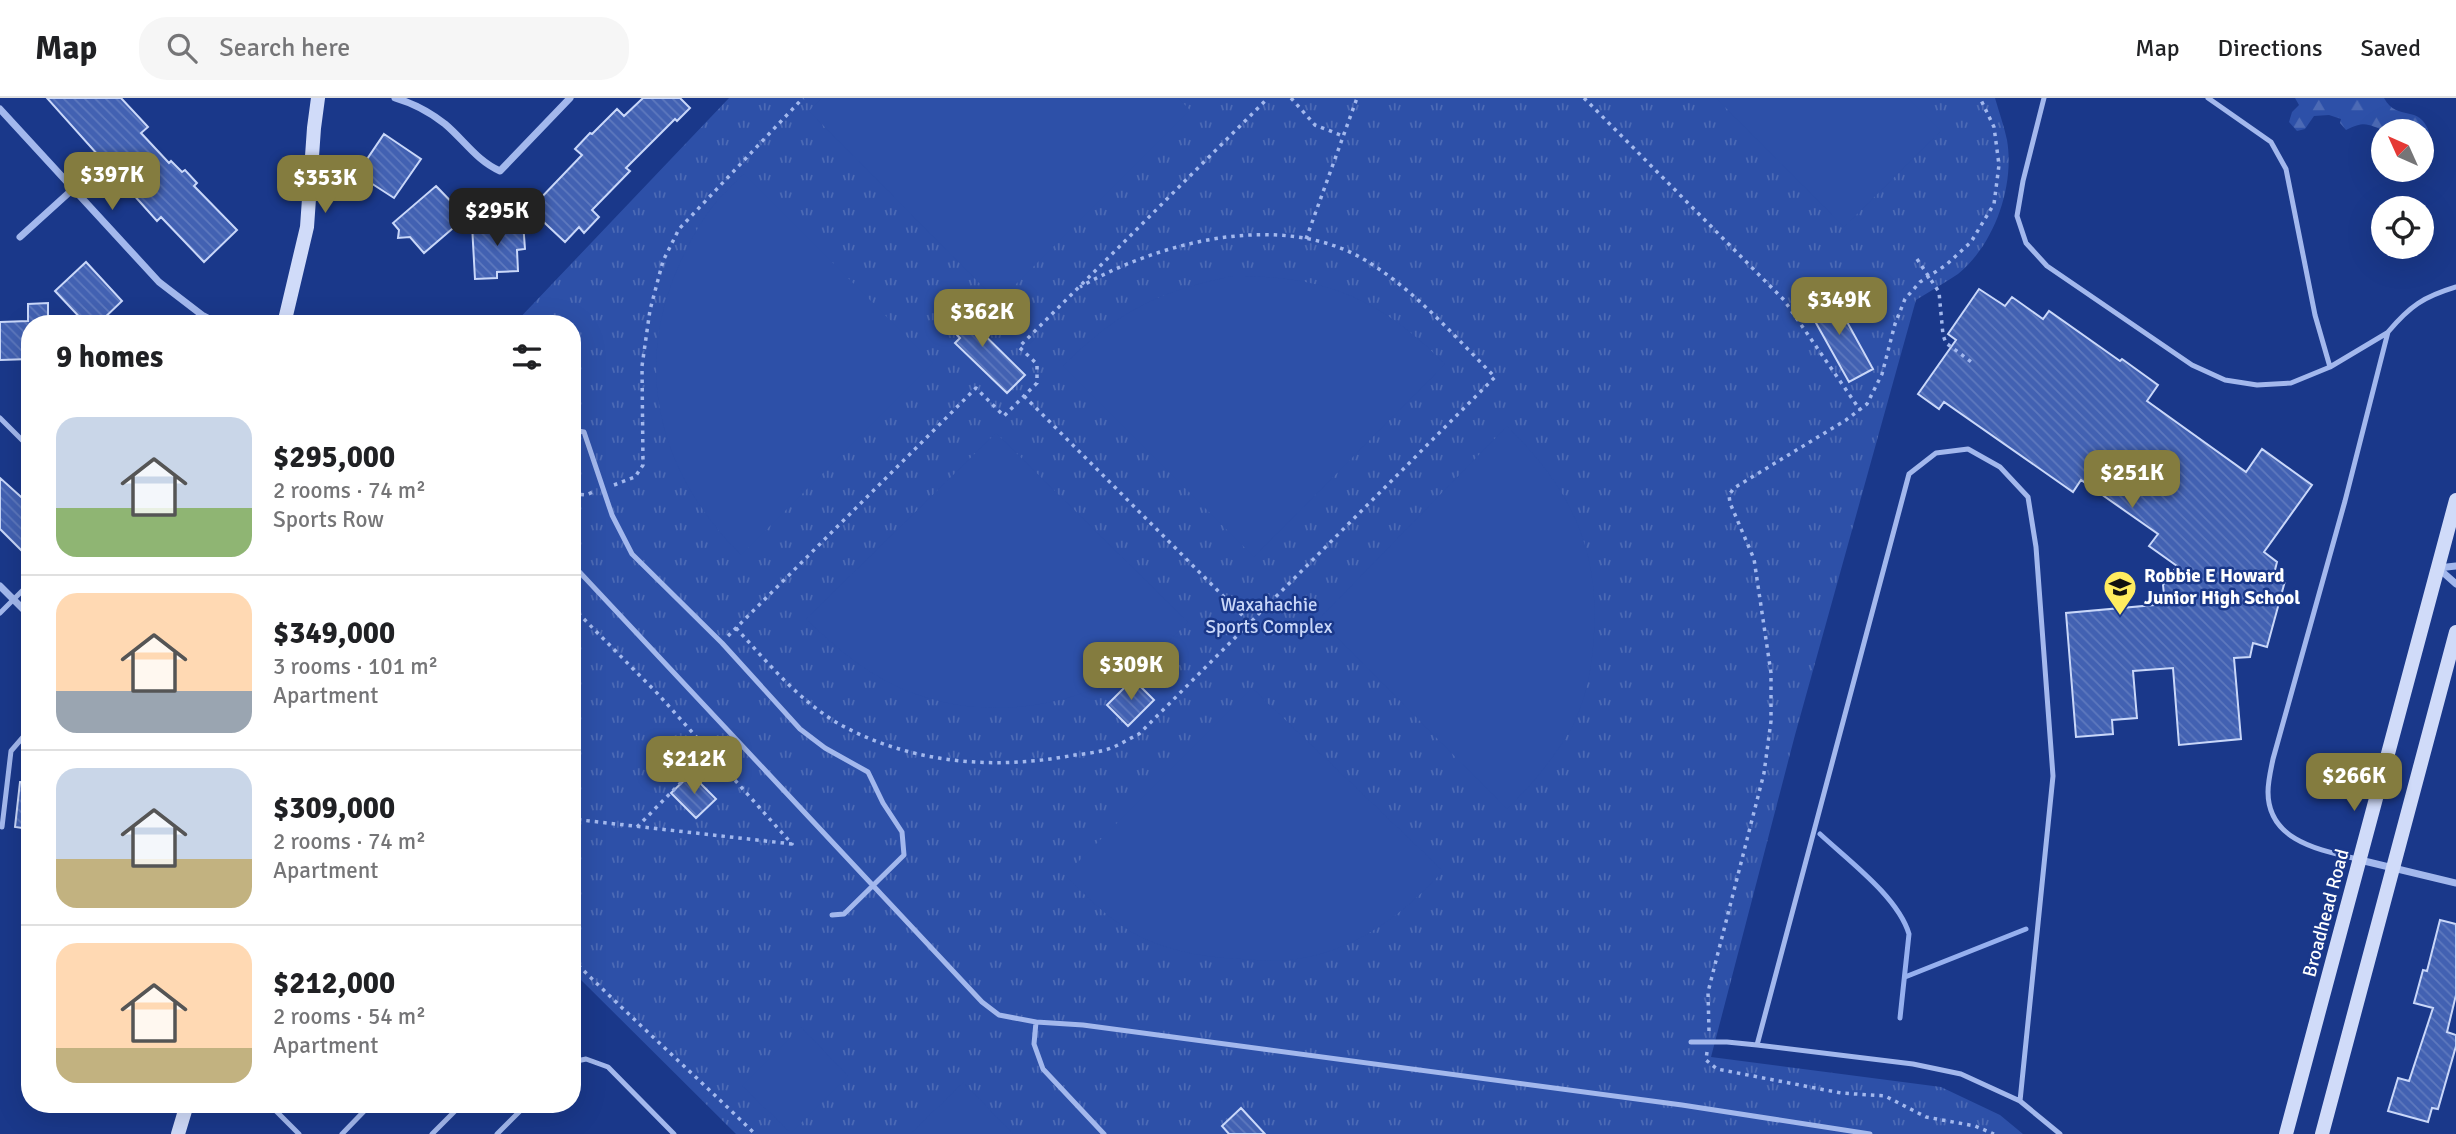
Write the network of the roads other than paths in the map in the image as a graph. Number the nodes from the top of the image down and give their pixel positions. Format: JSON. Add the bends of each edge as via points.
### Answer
{"nodes":[{"id":1,"x":318,"y":98,"type":"edge"},
{"id":2,"x":396,"y":98,"type":"edge"},
{"id":3,"x":570,"y":98,"type":"edge"},
{"id":4,"x":2044,"y":98,"type":"edge"},
{"id":5,"x":2208,"y":98,"type":"edge"},
{"id":6,"x":0,"y":109,"type":"edge"},
{"id":7,"x":73,"y":189,"type":"junction"},
{"id":8,"x":20,"y":237,"type":"dead end"},
{"id":9,"x":2456,"y":287,"type":"edge"},
{"id":10,"x":202,"y":315,"type":"edge"},
{"id":11,"x":286,"y":315,"type":"edge"},
{"id":12,"x":2388,"y":332,"type":"junction"},
{"id":13,"x":2330,"y":368,"type":"junction"},
{"id":14,"x":0,"y":418,"type":"edge"},
{"id":15,"x":581,"y":432,"type":"edge"},
{"id":16,"x":21,"y":439,"type":"edge"},
{"id":17,"x":2456,"y":500,"type":"edge"},
{"id":18,"x":2456,"y":566,"type":"edge"},
{"id":19,"x":2438,"y":568,"type":"junction"},
{"id":20,"x":581,"y":574,"type":"edge"},
{"id":21,"x":2456,"y":584,"type":"edge"},
{"id":22,"x":0,"y":586,"type":"edge"},
{"id":23,"x":21,"y":592,"type":"edge"},
{"id":24,"x":13,"y":600,"type":"junction"},
{"id":25,"x":21,"y":608,"type":"edge"},
{"id":26,"x":0,"y":613,"type":"edge"},
{"id":27,"x":2456,"y":632,"type":"edge"},
{"id":28,"x":21,"y":739,"type":"edge"},
{"id":29,"x":2,"y":827,"type":"edge"},
{"id":30,"x":2360,"y":860,"type":"junction"},
{"id":31,"x":2394,"y":868,"type":"junction"},
{"id":32,"x":2456,"y":883,"type":"edge"},
{"id":33,"x":873,"y":886,"type":"junction"},
{"id":34,"x":832,"y":915,"type":"dead end"},
{"id":35,"x":1036,"y":1022,"type":"junction"},
{"id":36,"x":1691,"y":1042,"type":"dead end"},
{"id":37,"x":1757,"y":1045,"type":"junction"},
{"id":38,"x":581,"y":1060,"type":"edge"},
{"id":39,"x":2020,"y":1101,"type":"junction"},
{"id":40,"x":184,"y":1113,"type":"edge"},
{"id":41,"x":278,"y":1113,"type":"edge"},
{"id":42,"x":362,"y":1113,"type":"edge"},
{"id":43,"x":453,"y":1113,"type":"edge"},
{"id":44,"x":516,"y":1113,"type":"edge"},
{"id":45,"x":178,"y":1134,"type":"edge"},
{"id":46,"x":299,"y":1134,"type":"edge"},
{"id":47,"x":342,"y":1134,"type":"edge"},
{"id":48,"x":432,"y":1134,"type":"edge"},
{"id":49,"x":497,"y":1134,"type":"edge"},
{"id":50,"x":674,"y":1134,"type":"edge"},
{"id":51,"x":1104,"y":1134,"type":"edge"},
{"id":52,"x":1870,"y":1134,"type":"edge"},
{"id":53,"x":2060,"y":1134,"type":"edge"},
{"id":54,"x":2286,"y":1134,"type":"edge"},
{"id":55,"x":2322,"y":1134,"type":"edge"}],
"edges":[{"from":1,"to":11,"type":"street","via":[[307,227]]},
{"from":2,"to":3,"type":"street","via":[[444,124],[485,164],[500,171]]},
{"from":4,"to":13,"type":"lane","via":[[2017,216],[2026,243],[2047,266],[2192,365],[2225,380],[2257,385],[2291,383]]},
{"from":5,"to":13,"type":"lane","via":[[2271,142],[2286,169]]},
{"from":6,"to":7,"type":"street"},
{"from":7,"to":8,"type":"street"},
{"from":7,"to":10,"type":"street","via":[[159,282]]},
{"from":9,"to":12,"type":"lane","via":[[2429,295]]},
{"from":12,"to":13,"type":"lane"},
{"from":12,"to":30,"type":"lane","via":[[2273,759],[2268,793],[2273,818],[2285,833],[2305,845]]},
{"from":14,"to":16,"type":"lane"},
{"from":15,"to":33,"type":"lane","via":[[632,554],[800,729],[868,772],[902,832],[904,855]]},
{"from":17,"to":19,"type":"street","name":"Broadhead Road"},
{"from":18,"to":19,"type":"street"},
{"from":19,"to":21,"type":"street"},
{"from":19,"to":30,"type":"street","name":"Broadhead Road"},
{"from":20,"to":33,"type":"lane"},
{"from":22,"to":24,"type":"street"},
{"from":23,"to":24,"type":"lane"},
{"from":24,"to":25,"type":"street"},
{"from":24,"to":26,"type":"lane"},
{"from":27,"to":31,"type":"street"},
{"from":28,"to":29,"type":"lane","via":[[11,751]]},
{"from":30,"to":31,"type":"street"},
{"from":30,"to":54,"type":"street","name":"Broadhead Road"},
{"from":31,"to":32,"type":"street"},
{"from":31,"to":55,"type":"street"},
{"from":33,"to":34,"type":"lane","via":[[844,914]]},
{"from":33,"to":35,"type":"lane","via":[[982,1002],[999,1015]]},
{"from":35,"to":51,"type":"lane","via":[[1034,1044],[1043,1069]]},
{"from":35,"to":52,"type":"lane","via":[[1682,1105]]},
{"from":36,"to":37,"type":"lane"},
{"from":37,"to":39,"type":"lane","via":[[1961,1074]]},
{"from":37,"to":39,"type":"lane","via":[[1909,474],[1936,453],[1968,449],[2000,467],[2028,497],[2036,547],[2053,776]]},
{"from":38,"to":50,"type":"lane","via":[[608,1067]]},
{"from":39,"to":53,"type":"lane"},
{"from":40,"to":45,"type":"street"},
{"from":41,"to":46,"type":"lane"},
{"from":42,"to":47,"type":"lane"},
{"from":43,"to":48,"type":"lane"},
{"from":44,"to":49,"type":"lane"}]}
